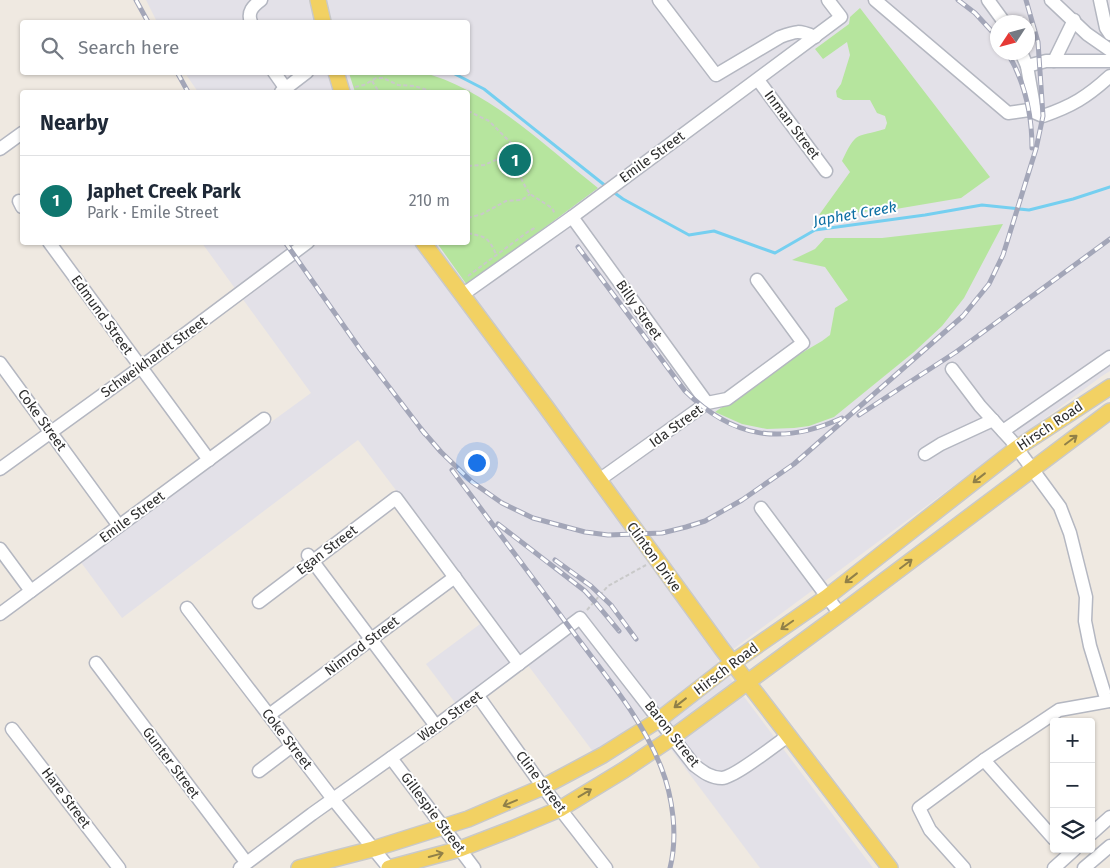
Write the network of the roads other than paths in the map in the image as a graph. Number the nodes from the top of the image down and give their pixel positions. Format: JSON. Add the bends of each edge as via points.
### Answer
{"nodes":[{"id":1,"x":261,"y":0,"type":"edge"},
{"id":2,"x":318,"y":0,"type":"edge"},
{"id":3,"x":659,"y":0,"type":"edge"},
{"id":4,"x":828,"y":0,"type":"edge"},
{"id":5,"x":875,"y":0,"type":"edge"},
{"id":6,"x":988,"y":0,"type":"edge"},
{"id":7,"x":1051,"y":0,"type":"edge"},
{"id":8,"x":1100,"y":0,"type":"edge"},
{"id":9,"x":999,"y":15,"type":"edge"},
{"id":10,"x":250,"y":20,"type":"edge"},
{"id":11,"x":323,"y":20,"type":"edge"},
{"id":12,"x":1074,"y":20,"type":"junction"},
{"id":13,"x":1110,"y":34,"type":"edge"},
{"id":14,"x":815,"y":37,"type":"junction"},
{"id":15,"x":1110,"y":50,"type":"edge"},
{"id":16,"x":1024,"y":60,"type":"edge"},
{"id":17,"x":1054,"y":61,"type":"junction"},
{"id":18,"x":1110,"y":61,"type":"edge"},
{"id":19,"x":1027,"y":66,"type":"junction"},
{"id":20,"x":275,"y":75,"type":"edge"},
{"id":21,"x":303,"y":75,"type":"edge"},
{"id":22,"x":338,"y":75,"type":"edge"},
{"id":23,"x":1110,"y":76,"type":"edge"},
{"id":24,"x":758,"y":80,"type":"junction"},
{"id":25,"x":283,"y":90,"type":"edge"},
{"id":26,"x":284,"y":90,"type":"edge"},
{"id":27,"x":348,"y":90,"type":"edge"},
{"id":28,"x":1035,"y":112,"type":"junction"},
{"id":29,"x":20,"y":134,"type":"edge"},
{"id":30,"x":0,"y":149,"type":"edge"},
{"id":31,"x":826,"y":171,"type":"dead end"},
{"id":32,"x":575,"y":214,"type":"junction"},
{"id":33,"x":51,"y":245,"type":"edge"},
{"id":34,"x":304,"y":245,"type":"edge"},
{"id":35,"x":425,"y":245,"type":"edge"},
{"id":36,"x":757,"y":280,"type":"dead end"},
{"id":37,"x":462,"y":295,"type":"junction"},
{"id":38,"x":1110,"y":357,"type":"edge"},
{"id":39,"x":0,"y":363,"type":"edge"},
{"id":40,"x":141,"y":367,"type":"junction"},
{"id":41,"x":952,"y":369,"type":"dead end"},
{"id":42,"x":1110,"y":387,"type":"edge"},
{"id":43,"x":707,"y":403,"type":"junction"},
{"id":44,"x":1110,"y":411,"type":"edge"},
{"id":45,"x":264,"y":419,"type":"dead end"},
{"id":46,"x":993,"y":420,"type":"junction"},
{"id":47,"x":1003,"y":431,"type":"junction"},
{"id":48,"x":51,"y":432,"type":"junction"},
{"id":49,"x":1017,"y":448,"type":"junction"},
{"id":50,"x":925,"y":454,"type":"dead end"},
{"id":51,"x":209,"y":460,"type":"junction"},
{"id":52,"x":0,"y":469,"type":"edge"},
{"id":53,"x":1032,"y":469,"type":"junction"},
{"id":54,"x":599,"y":480,"type":"junction"},
{"id":55,"x":761,"y":508,"type":"dead end"},
{"id":56,"x":119,"y":526,"type":"junction"},
{"id":57,"x":0,"y":549,"type":"edge"},
{"id":58,"x":311,"y":558,"type":"junction"},
{"id":59,"x":455,"y":577,"type":"junction"},
{"id":60,"x":31,"y":591,"type":"junction"},
{"id":61,"x":827,"y":597,"type":"junction"},
{"id":62,"x":259,"y":602,"type":"dead end"},
{"id":63,"x":187,"y":608,"type":"dead end"},
{"id":64,"x":0,"y":614,"type":"edge"},
{"id":65,"x":840,"y":614,"type":"junction"},
{"id":66,"x":580,"y":618,"type":"joint"},
{"id":67,"x":371,"y":639,"type":"junction"},
{"id":68,"x":96,"y":663,"type":"dead end"},
{"id":69,"x":732,"y":663,"type":"junction"},
{"id":70,"x":519,"y":664,"type":"junction"},
{"id":71,"x":747,"y":682,"type":"junction"},
{"id":72,"x":478,"y":696,"type":"junction"},
{"id":73,"x":1110,"y":701,"type":"edge"},
{"id":74,"x":269,"y":715,"type":"junction"},
{"id":75,"x":660,"y":719,"type":"junction"},
{"id":76,"x":436,"y":726,"type":"junction"},
{"id":77,"x":12,"y":728,"type":"dead end"},
{"id":78,"x":788,"y":736,"type":"junction"},
{"id":79,"x":673,"y":737,"type":"junction"},
{"id":80,"x":292,"y":746,"type":"junction"},
{"id":81,"x":391,"y":758,"type":"junction"},
{"id":82,"x":984,"y":760,"type":"junction"},
{"id":83,"x":259,"y":771,"type":"dead end"},
{"id":84,"x":544,"y":787,"type":"junction"},
{"id":85,"x":333,"y":799,"type":"junction"},
{"id":86,"x":560,"y":809,"type":"junction"},
{"id":87,"x":1110,"y":817,"type":"edge"},
{"id":88,"x":444,"y":828,"type":"junction"},
{"id":89,"x":1095,"y":830,"type":"edge"},
{"id":90,"x":1050,"y":834,"type":"edge"},
{"id":91,"x":1110,"y":846,"type":"edge"},
{"id":92,"x":373,"y":849,"type":"junction"},
{"id":93,"x":460,"y":849,"type":"junction"},
{"id":94,"x":1067,"y":853,"type":"edge"},
{"id":95,"x":1070,"y":853,"type":"edge"},
{"id":96,"x":243,"y":865,"type":"edge"},
{"id":97,"x":119,"y":868,"type":"edge"},
{"id":98,"x":299,"y":868,"type":"edge"},
{"id":99,"x":389,"y":868,"type":"edge"},
{"id":100,"x":474,"y":868,"type":"edge"},
{"id":101,"x":606,"y":868,"type":"edge"},
{"id":102,"x":890,"y":868,"type":"edge"},
{"id":103,"x":964,"y":868,"type":"edge"},
{"id":104,"x":1054,"y":868,"type":"edge"},
{"id":105,"x":1079,"y":868,"type":"edge"},
{"id":106,"x":1084,"y":868,"type":"edge"}],
"edges":[{"from":1,"to":10,"type":"street","via":[[252,8]]},
{"from":2,"to":11,"type":"main road"},
{"from":3,"to":14,"type":"street","via":[[716,75],[780,37],[801,31]]},
{"from":4,"to":14,"type":"street","name":"Emile Street","via":[[841,17]]},
{"from":5,"to":28,"type":"street","via":[[1008,113]]},
{"from":6,"to":9,"type":"street"},
{"from":7,"to":12,"type":"street"},
{"from":8,"to":13,"type":"street"},
{"from":12,"to":15,"type":"street"},
{"from":12,"to":17,"type":"street"},
{"from":14,"to":24,"type":"street","name":"Emile Street"},
{"from":16,"to":19,"type":"street"},
{"from":17,"to":18,"type":"street"},
{"from":17,"to":19,"type":"street"},
{"from":19,"to":28,"type":"street"},
{"from":20,"to":25,"type":"street"},
{"from":21,"to":26,"type":"street"},
{"from":22,"to":27,"type":"main road"},
{"from":23,"to":28,"type":"street","via":[[1092,93],[1067,108],[1043,116]]},
{"from":24,"to":31,"type":"street","name":"Inman Street"},
{"from":24,"to":32,"type":"street","name":"Emile Street"},
{"from":29,"to":30,"type":"street"},
{"from":32,"to":37,"type":"street","name":"Emile Street"},
{"from":32,"to":43,"type":"street","name":"Billy Street"},
{"from":33,"to":40,"type":"street","name":"Edmund Street"},
{"from":34,"to":40,"type":"street","name":"Schweikhardt Street"},
{"from":35,"to":37,"type":"main road","name":"Clinton Drive"},
{"from":36,"to":43,"type":"street","name":"Ida Street","via":[[804,343],[727,399]]},
{"from":37,"to":54,"type":"main road","name":"Clinton Drive"},
{"from":38,"to":47,"type":"street"},
{"from":39,"to":48,"type":"street","name":"Coke Street"},
{"from":40,"to":48,"type":"street","name":"Schweikhardt Street"},
{"from":40,"to":51,"type":"street","name":"Edmund Street"},
{"from":41,"to":46,"type":"street"},
{"from":42,"to":49,"type":"main road","name":"Hirsch Road"},
{"from":43,"to":54,"type":"street","name":"Ida Street"},
{"from":53,"to":44,"type":"main road","name":"Hirsch Road","one_way":true},
{"from":45,"to":51,"type":"street","name":"Emile Street"},
{"from":46,"to":47,"type":"street"},
{"from":46,"to":50,"type":"street"},
{"from":47,"to":49,"type":"street"},
{"from":48,"to":52,"type":"street","name":"Schweikhardt Street"},
{"from":48,"to":56,"type":"street","name":"Coke Street"},
{"from":49,"to":53,"type":"street"},
{"from":49,"to":61,"type":"main road","name":"Hirsch Road","one_way":true},
{"from":51,"to":56,"type":"street","name":"Emile Street"},
{"from":65,"to":53,"type":"main road","name":"Hirsch Road","one_way":true},
{"from":53,"to":73,"type":"street","via":[[1060,507],[1070,533],[1086,597],[1085,621],[1090,646],[1105,695]]},
{"from":54,"to":69,"type":"main road","name":"Clinton Drive"},
{"from":55,"to":61,"type":"street"},
{"from":56,"to":60,"type":"street","name":"Emile Street"},
{"from":57,"to":60,"type":"street"},
{"from":58,"to":59,"type":"street","name":"Egan Street","via":[[396,498]]},
{"from":58,"to":62,"type":"street","name":"Egan Street"},
{"from":58,"to":67,"type":"street"},
{"from":59,"to":67,"type":"street","name":"Nimrod Street"},
{"from":59,"to":70,"type":"street"},
{"from":60,"to":64,"type":"street","name":"Emile Street"},
{"from":61,"to":65,"type":"street"},
{"from":61,"to":69,"type":"main road","name":"Hirsch Road","one_way":true},
{"from":63,"to":74,"type":"street","name":"Coke Street"},
{"from":65,"to":71,"type":"main road","name":"Hirsch Road"},
{"from":66,"to":70,"type":"street","name":"Waco Street"},
{"from":66,"to":75,"type":"street","name":"Baron Street"},
{"from":67,"to":74,"type":"street","name":"Nimrod Street"},
{"from":67,"to":76,"type":"street"},
{"from":68,"to":96,"type":"street","name":"Gunter Street"},
{"from":69,"to":71,"type":"main road","name":"Clinton Drive"},
{"from":69,"to":75,"type":"main road","name":"Hirsch Road","one_way":true},
{"from":70,"to":72,"type":"street","name":"Waco Street"},
{"from":71,"to":78,"type":"main road","name":"Clinton Drive"},
{"from":71,"to":79,"type":"main road","name":"Hirsch Road"},
{"from":72,"to":76,"type":"street","name":"Waco Street"},
{"from":72,"to":84,"type":"street","name":"Cline Street"},
{"from":73,"to":82,"type":"street","via":[[1059,710]]},
{"from":74,"to":80,"type":"street","name":"Coke Street"},
{"from":75,"to":79,"type":"street","name":"Baron Street"},
{"from":75,"to":84,"type":"main road","name":"Hirsch Road"},
{"from":76,"to":81,"type":"street","name":"Waco Street"},
{"from":77,"to":97,"type":"street","name":"Hare Street"},
{"from":78,"to":79,"type":"street","name":"Baron Street","via":[[729,777],[721,778],[708,775],[694,765]]},
{"from":78,"to":102,"type":"main road","name":"Clinton Drive"},
{"from":86,"to":79,"type":"main road","name":"Hirsch Road","one_way":true},
{"from":80,"to":83,"type":"street"},
{"from":80,"to":85,"type":"street","name":"Coke Street"},
{"from":81,"to":85,"type":"street","name":"Waco Street"},
{"from":81,"to":88,"type":"street","name":"Gillespie Street"},
{"from":82,"to":90,"type":"street"},
{"from":82,"to":103,"type":"street","via":[[919,808],[930,830]]},
{"from":84,"to":86,"type":"street","name":"Cline Street"},
{"from":84,"to":88,"type":"main road","name":"Hirsch Road","one_way":true},
{"from":85,"to":92,"type":"street","name":"Coke Street"},
{"from":85,"to":96,"type":"street","name":"Waco Street"},
{"from":86,"to":93,"type":"main road","name":"Hirsch Road"},
{"from":86,"to":101,"type":"street","name":"Cline Street"},
{"from":87,"to":89,"type":"street"},
{"from":88,"to":92,"type":"main road","name":"Hirsch Road"},
{"from":88,"to":93,"type":"street","name":"Gillespie Street"},
{"from":91,"to":106,"type":"street"},
{"from":92,"to":98,"type":"main road","name":"Hirsch Road"},
{"from":92,"to":99,"type":"street","name":"Coke Street"},
{"from":99,"to":93,"type":"main road","name":"Hirsch Road","one_way":true},
{"from":93,"to":100,"type":"street","name":"Gillespie Street"},
{"from":94,"to":104,"type":"street"},
{"from":95,"to":105,"type":"street"}]}
